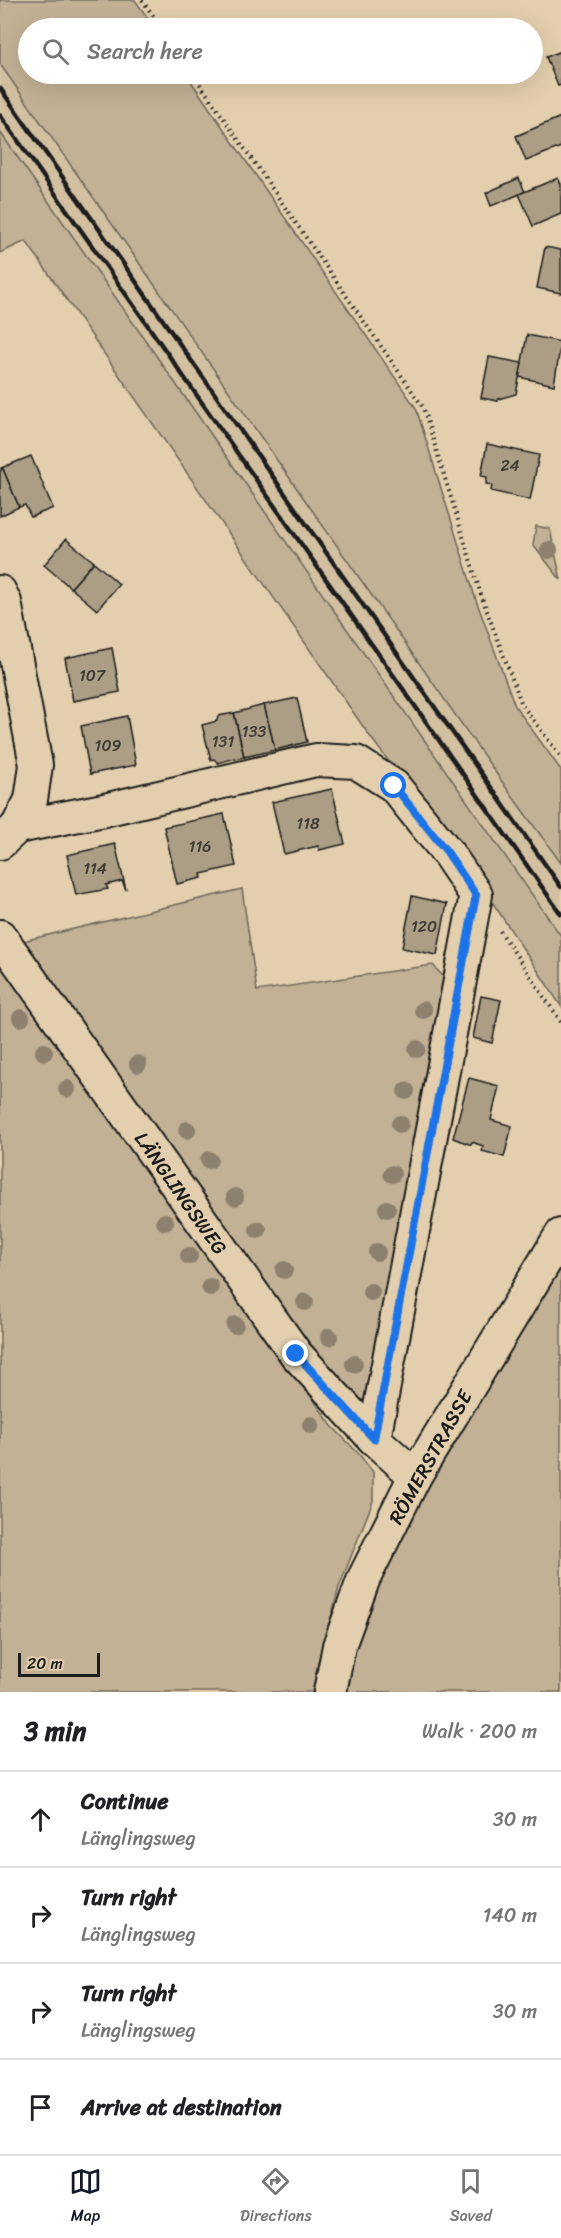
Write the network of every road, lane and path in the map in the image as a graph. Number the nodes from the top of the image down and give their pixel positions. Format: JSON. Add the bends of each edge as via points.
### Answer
{"nodes":[{"id":1,"x":142,"y":0,"type":"edge"},
{"id":2,"x":155,"y":18,"type":"edge"},
{"id":3,"x":200,"y":84,"type":"edge"},
{"id":4,"x":0,"y":592,"type":"edge"},
{"id":5,"x":561,"y":757,"type":"edge"},
{"id":6,"x":9,"y":835,"type":"edge"},
{"id":7,"x":476,"y":895,"type":"junction"},
{"id":8,"x":0,"y":936,"type":"edge"},
{"id":9,"x":561,"y":1023,"type":"edge"},
{"id":10,"x":561,"y":1235,"type":"edge"},
{"id":11,"x":374,"y":1439,"type":"junction"},
{"id":12,"x":415,"y":1476,"type":"junction"},
{"id":13,"x":330,"y":1692,"type":"edge"}],
"edges":[{"from":1,"to":2,"type":"path"},
{"from":3,"to":5,"type":"path","via":[[423,407],[482,598],[522,705]]},
{"from":4,"to":6,"type":"street","via":[[36,765],[31,801]]},
{"from":6,"to":7,"type":"street","via":[[316,760],[356,762],[394,786]]},
{"from":7,"to":9,"type":"path"},
{"from":7,"to":11,"type":"street"},
{"from":8,"to":11,"type":"street","name":"LÄNGLINGSWEG","via":[[296,1354]]},
{"from":10,"to":12,"type":"street","name":"RÖMERSTRASSE"},
{"from":11,"to":12,"type":"street","name":"LÄNGLINGSWEG"},
{"from":12,"to":13,"type":"street","name":"RÖMERSTRASSE","via":[[364,1578],[339,1646]]}]}
